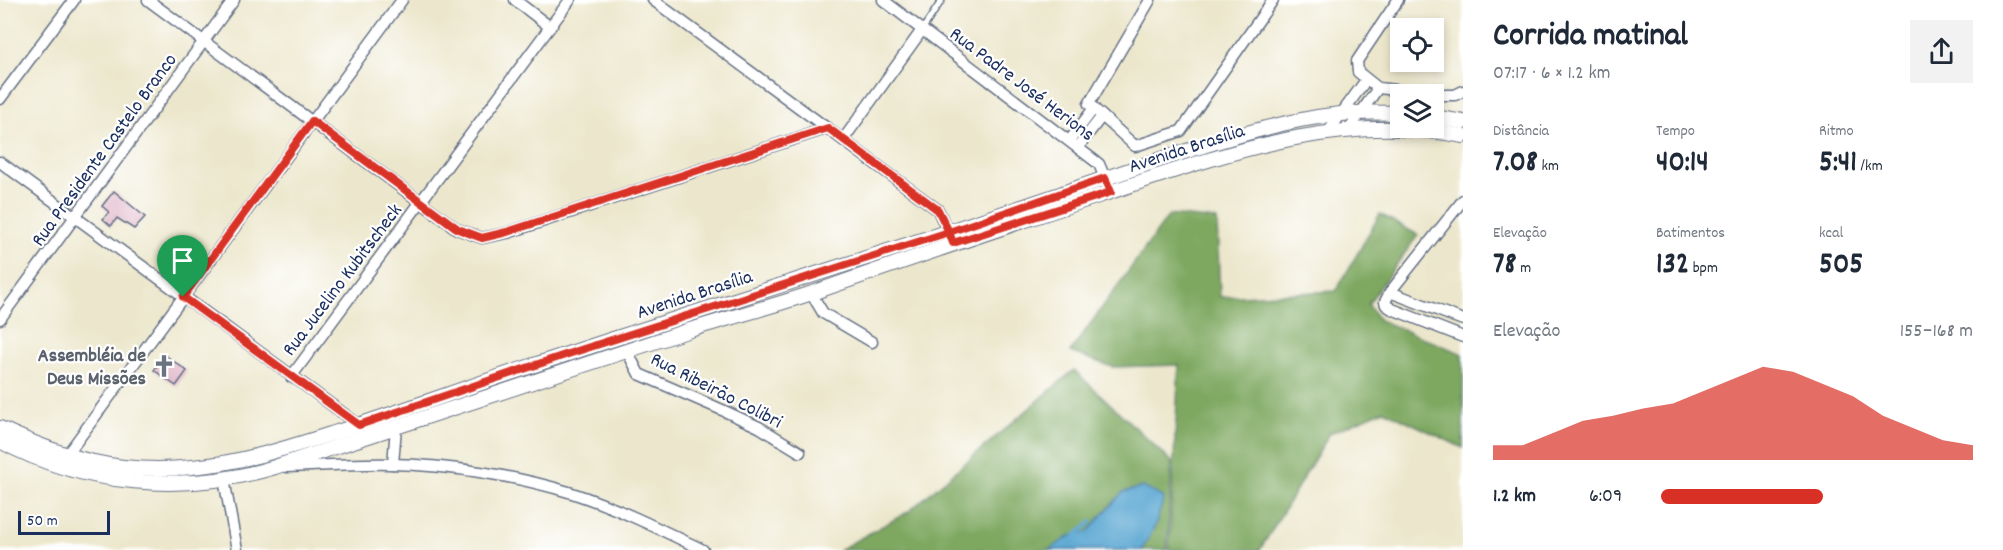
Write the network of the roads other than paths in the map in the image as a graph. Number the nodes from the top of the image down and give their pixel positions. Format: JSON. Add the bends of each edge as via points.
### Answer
{"nodes":[{"id":1,"x":74,"y":0,"type":"edge"},
{"id":2,"x":148,"y":0,"type":"edge"},
{"id":3,"x":234,"y":0,"type":"edge"},
{"id":4,"x":402,"y":0,"type":"edge"},
{"id":5,"x":515,"y":0,"type":"edge"},
{"id":6,"x":570,"y":0,"type":"edge"},
{"id":7,"x":654,"y":0,"type":"edge"},
{"id":8,"x":883,"y":0,"type":"edge"},
{"id":9,"x":942,"y":0,"type":"edge"},
{"id":10,"x":1150,"y":0,"type":"edge"},
{"id":11,"x":1273,"y":0,"type":"edge"},
{"id":12,"x":1398,"y":0,"type":"edge"},
{"id":13,"x":550,"y":27,"type":"junction"},
{"id":14,"x":922,"y":30,"type":"junction"},
{"id":15,"x":204,"y":41,"type":"junction"},
{"id":16,"x":1366,"y":80,"type":"junction"},
{"id":17,"x":1378,"y":88,"type":"junction"},
{"id":18,"x":1390,"y":89,"type":"edge"},
{"id":19,"x":1463,"y":92,"type":"edge"},
{"id":20,"x":1444,"y":94,"type":"edge"},
{"id":21,"x":0,"y":99,"type":"edge"},
{"id":22,"x":1095,"y":110,"type":"junction"},
{"id":23,"x":1361,"y":113,"type":"junction"},
{"id":24,"x":1342,"y":114,"type":"junction"},
{"id":25,"x":1390,"y":114,"type":"edge"},
{"id":26,"x":1444,"y":119,"type":"edge"},
{"id":27,"x":312,"y":121,"type":"junction"},
{"id":28,"x":1463,"y":122,"type":"edge"},
{"id":29,"x":828,"y":128,"type":"junction"},
{"id":30,"x":1348,"y":131,"type":"junction"},
{"id":31,"x":1328,"y":132,"type":"junction"},
{"id":32,"x":1463,"y":136,"type":"edge"},
{"id":33,"x":843,"y":140,"type":"junction"},
{"id":34,"x":1074,"y":144,"type":"junction"},
{"id":35,"x":0,"y":162,"type":"edge"},
{"id":36,"x":1105,"y":178,"type":"junction"},
{"id":37,"x":1111,"y":192,"type":"junction"},
{"id":38,"x":421,"y":201,"type":"junction"},
{"id":39,"x":1461,"y":206,"type":"edge"},
{"id":40,"x":74,"y":217,"type":"junction"},
{"id":41,"x":951,"y":238,"type":"junction"},
{"id":42,"x":1390,"y":292,"type":"junction"},
{"id":43,"x":811,"y":293,"type":"junction"},
{"id":44,"x":183,"y":297,"type":"junction"},
{"id":45,"x":0,"y":319,"type":"edge"},
{"id":46,"x":1463,"y":320,"type":"edge"},
{"id":47,"x":1463,"y":337,"type":"edge"},
{"id":48,"x":872,"y":342,"type":"dead end"},
{"id":49,"x":627,"y":351,"type":"junction"},
{"id":50,"x":291,"y":376,"type":"junction"},
{"id":51,"x":359,"y":425,"type":"junction"},
{"id":52,"x":396,"y":427,"type":"junction"},
{"id":53,"x":0,"y":428,"type":"edge"},
{"id":54,"x":0,"y":441,"type":"edge"},
{"id":55,"x":800,"y":452,"type":"dead end"},
{"id":56,"x":66,"y":456,"type":"junction"},
{"id":57,"x":393,"y":464,"type":"junction"},
{"id":58,"x":275,"y":467,"type":"junction"},
{"id":59,"x":224,"y":479,"type":"junction"},
{"id":60,"x":237,"y":550,"type":"edge"},
{"id":61,"x":703,"y":550,"type":"edge"}],
"edges":[{"from":1,"to":21,"type":"street"},
{"from":2,"to":15,"type":"street"},
{"from":3,"to":15,"type":"street","name":"Rua Presidente Castelo Branco"},
{"from":4,"to":27,"type":"street"},
{"from":5,"to":13,"type":"street"},
{"from":6,"to":13,"type":"street","name":"Rua Jucelino Kubitscheck"},
{"from":7,"to":29,"type":"street"},
{"from":8,"to":14,"type":"street","name":"Rua Padre José Herions"},
{"from":9,"to":14,"type":"lane"},
{"from":10,"to":22,"type":"street"},
{"from":11,"to":22,"type":"street","via":[[1181,131],[1135,146]]},
{"from":12,"to":16,"type":"street","via":[[1357,61],[1358,72]]},
{"from":13,"to":38,"type":"street","name":"Rua Jucelino Kubitscheck"},
{"from":14,"to":33,"type":"street"},
{"from":14,"to":34,"type":"street","name":"Rua Padre José Herions"},
{"from":15,"to":27,"type":"street"},
{"from":15,"to":40,"type":"street","name":"Rua Presidente Castelo Branco"},
{"from":16,"to":17,"type":"street"},
{"from":16,"to":24,"type":"street"},
{"from":17,"to":18,"type":"street"},
{"from":17,"to":23,"type":"street"},
{"from":19,"to":20,"type":"street"},
{"from":22,"to":34,"type":"street"},
{"from":23,"to":24,"type":"main road","name":"Avenida Brasília"},
{"from":23,"to":25,"type":"main road","name":"Avenida Brasília"},
{"from":23,"to":30,"type":"street"},
{"from":24,"to":31,"type":"street"},
{"from":24,"to":36,"type":"main road","name":"Avenida Brasília","via":[[1245,133]]},
{"from":26,"to":28,"type":"main road"},
{"from":27,"to":38,"type":"street"},
{"from":27,"to":44,"type":"street"},
{"from":29,"to":33,"type":"street"},
{"from":29,"to":38,"type":"street","via":[[482,238],[458,229]]},
{"from":30,"to":31,"type":"main road","name":"Avenida Brasília"},
{"from":30,"to":32,"type":"main road","name":"Avenida Brasília","via":[[1408,129]]},
{"from":31,"to":37,"type":"main road","name":"Avenida Brasília","via":[[1254,146]]},
{"from":33,"to":41,"type":"street","via":[[938,210]]},
{"from":34,"to":36,"type":"street","name":"Rua Padre José Herions","via":[[1099,164]]},
{"from":35,"to":40,"type":"street"},
{"from":36,"to":37,"type":"street","name":"Rua Padre José Herions"},
{"from":36,"to":41,"type":"main road","name":"Avenida Brasília"},
{"from":37,"to":41,"type":"main road","name":"Avenida Brasília"},
{"from":38,"to":50,"type":"street","name":"Rua Jucelino Kubitscheck"},
{"from":39,"to":42,"type":"street"},
{"from":40,"to":44,"type":"street"},
{"from":40,"to":45,"type":"street","name":"Rua Presidente Castelo Branco"},
{"from":41,"to":43,"type":"main road","name":"Avenida Brasília"},
{"from":41,"to":51,"type":"main road","name":"Avenida Brasília","via":[[563,355]]},
{"from":42,"to":46,"type":"street"},
{"from":42,"to":47,"type":"street","via":[[1385,302],[1392,309]]},
{"from":43,"to":48,"type":"street","via":[[823,313]]},
{"from":43,"to":49,"type":"main road","name":"Avenida Brasília"},
{"from":44,"to":50,"type":"street"},
{"from":44,"to":56,"type":"street"},
{"from":49,"to":52,"type":"main road","name":"Avenida Brasília"},
{"from":49,"to":55,"type":"street","name":"Rua Ribeirão Colibri","via":[[639,374],[720,409]]},
{"from":50,"to":51,"type":"street"},
{"from":51,"to":56,"type":"main road","name":"Avenida Brasília","via":[[273,453],[189,468],[133,468]]},
{"from":52,"to":57,"type":"street"},
{"from":52,"to":58,"type":"main road","name":"Avenida Brasília"},
{"from":53,"to":56,"type":"main road","name":"Avenida Brasília"},
{"from":54,"to":59,"type":"main road","name":"Avenida Brasília","via":[[47,463],[110,479],[154,483]]},
{"from":57,"to":58,"type":"street"},
{"from":57,"to":61,"type":"street","via":[[459,469],[572,493]]},
{"from":58,"to":59,"type":"main road","name":"Avenida Brasília"},
{"from":59,"to":60,"type":"street"}]}
